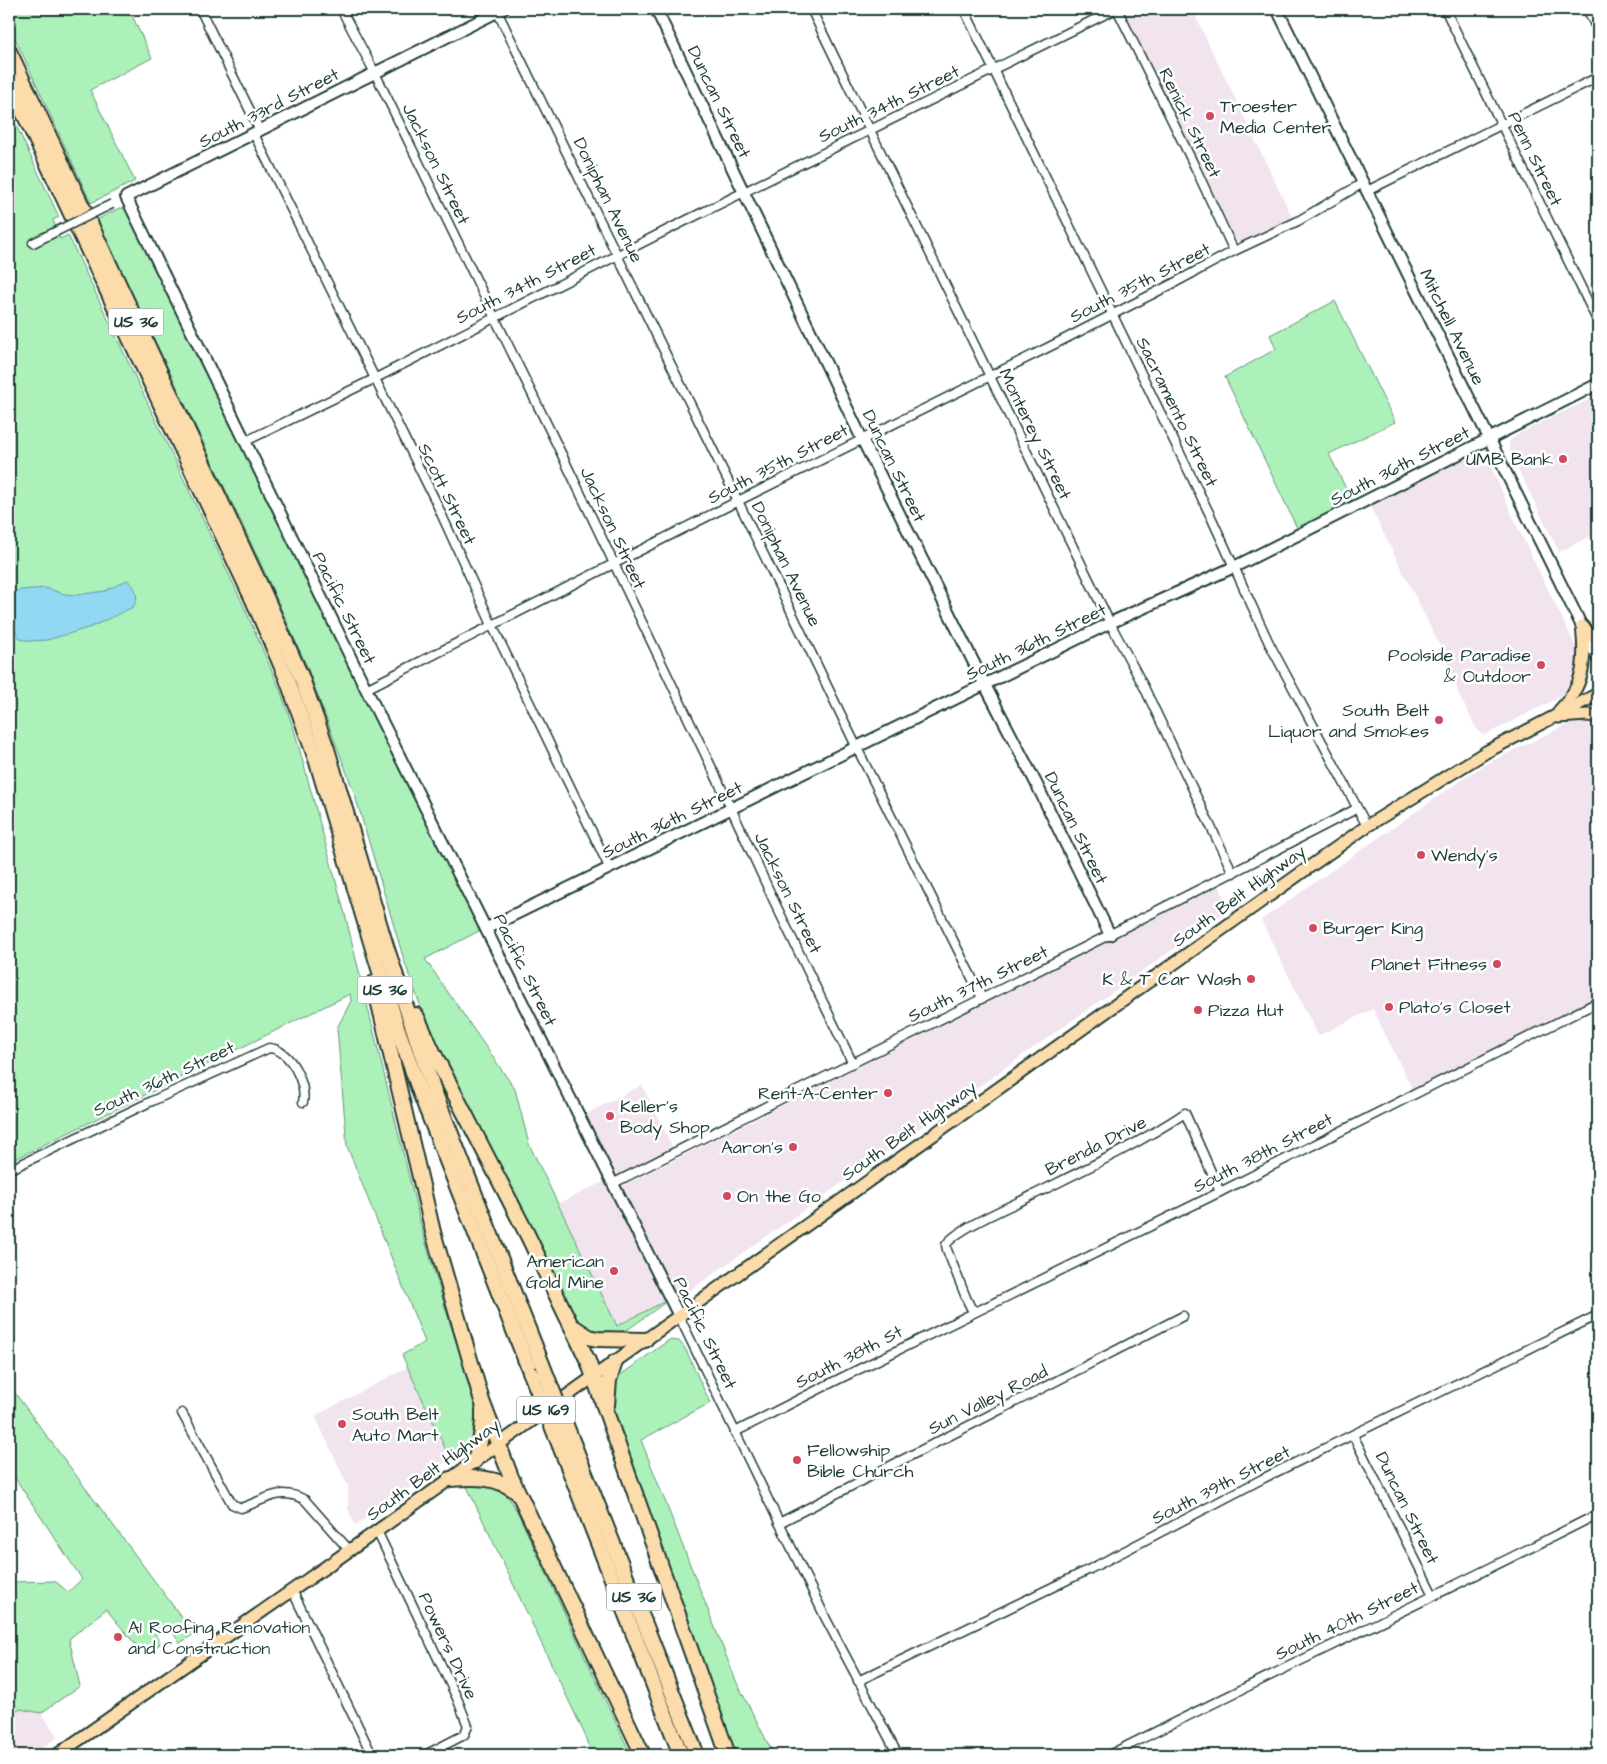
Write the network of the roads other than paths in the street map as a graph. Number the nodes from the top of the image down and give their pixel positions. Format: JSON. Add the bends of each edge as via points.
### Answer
{"nodes":[{"id":1,"x":200,"y":9,"type":"edge"},
{"id":2,"x":341,"y":9,"type":"edge"},
{"id":3,"x":656,"y":9,"type":"edge"},
{"id":4,"x":811,"y":9,"type":"edge"},
{"id":5,"x":964,"y":9,"type":"edge"},
{"id":6,"x":1117,"y":9,"type":"edge"},
{"id":7,"x":1277,"y":9,"type":"edge"},
{"id":8,"x":1445,"y":9,"type":"edge"},
{"id":9,"x":1587,"y":9,"type":"edge"},
{"id":10,"x":499,"y":10,"type":"edge"},
{"id":11,"x":1598,"y":32,"type":"edge"},
{"id":12,"x":9,"y":51,"type":"edge"},
{"id":13,"x":993,"y":70,"type":"junction"},
{"id":14,"x":375,"y":73,"type":"junction"},
{"id":15,"x":1598,"y":78,"type":"edge"},
{"id":16,"x":9,"y":82,"type":"edge"},
{"id":17,"x":1501,"y":124,"type":"junction"},
{"id":18,"x":870,"y":130,"type":"junction"},
{"id":19,"x":257,"y":132,"type":"junction"},
{"id":20,"x":1365,"y":187,"type":"junction"},
{"id":21,"x":744,"y":192,"type":"junction"},
{"id":22,"x":126,"y":197,"type":"junction"},
{"id":23,"x":33,"y":243,"type":"dead end"},
{"id":24,"x":1234,"y":251,"type":"junction"},
{"id":25,"x":618,"y":255,"type":"junction"},
{"id":26,"x":1112,"y":314,"type":"junction"},
{"id":27,"x":494,"y":317,"type":"junction"},
{"id":28,"x":1598,"y":322,"type":"edge"},
{"id":29,"x":991,"y":376,"type":"junction"},
{"id":30,"x":374,"y":379,"type":"junction"},
{"id":31,"x":1598,"y":384,"type":"edge"},
{"id":32,"x":1489,"y":438,"type":"junction"},
{"id":33,"x":862,"y":439,"type":"junction"},
{"id":34,"x":246,"y":441,"type":"junction"},
{"id":35,"x":738,"y":501,"type":"junction"},
{"id":36,"x":613,"y":564,"type":"junction"},
{"id":37,"x":1234,"y":567,"type":"junction"},
{"id":38,"x":1110,"y":623,"type":"junction"},
{"id":39,"x":492,"y":625,"type":"junction"},
{"id":40,"x":1582,"y":626,"type":"junction"},
{"id":41,"x":1598,"y":642,"type":"edge"},
{"id":42,"x":1598,"y":659,"type":"edge"},
{"id":43,"x":985,"y":685,"type":"junction"},
{"id":44,"x":366,"y":689,"type":"junction"},
{"id":45,"x":1598,"y":694,"type":"edge"},
{"id":46,"x":1598,"y":717,"type":"edge"},
{"id":47,"x":1552,"y":718,"type":"junction"},
{"id":48,"x":857,"y":748,"type":"junction"},
{"id":49,"x":732,"y":808,"type":"junction"},
{"id":50,"x":1356,"y":808,"type":"junction"},
{"id":51,"x":1367,"y":826,"type":"junction"},
{"id":52,"x":610,"y":869,"type":"junction"},
{"id":53,"x":1233,"y":873,"type":"junction"},
{"id":54,"x":359,"y":904,"type":"junction"},
{"id":55,"x":487,"y":928,"type":"junction"},
{"id":56,"x":1110,"y":935,"type":"junction"},
{"id":57,"x":386,"y":946,"type":"junction"},
{"id":58,"x":982,"y":998,"type":"junction"},
{"id":59,"x":1598,"y":1002,"type":"edge"},
{"id":60,"x":852,"y":1062,"type":"junction"},
{"id":61,"x":303,"y":1102,"type":"dead end"},
{"id":62,"x":9,"y":1170,"type":"edge"},
{"id":63,"x":612,"y":1184,"type":"junction"},
{"id":64,"x":1220,"y":1192,"type":"junction"},
{"id":65,"x":976,"y":1311,"type":"junction"},
{"id":66,"x":1598,"y":1315,"type":"edge"},
{"id":67,"x":679,"y":1316,"type":"junction"},
{"id":68,"x":1183,"y":1316,"type":"dead end"},
{"id":69,"x":571,"y":1326,"type":"junction"},
{"id":70,"x":645,"y":1340,"type":"junction"},
{"id":71,"x":615,"y":1362,"type":"junction"},
{"id":72,"x":594,"y":1377,"type":"junction"},
{"id":73,"x":482,"y":1401,"type":"junction"},
{"id":74,"x":607,"y":1411,"type":"junction"},
{"id":75,"x":182,"y":1413,"type":"dead end"},
{"id":76,"x":735,"y":1432,"type":"junction"},
{"id":77,"x":1353,"y":1435,"type":"junction"},
{"id":78,"x":565,"y":1442,"type":"junction"},
{"id":79,"x":499,"y":1444,"type":"junction"},
{"id":80,"x":475,"y":1461,"type":"junction"},
{"id":81,"x":450,"y":1479,"type":"junction"},
{"id":82,"x":519,"y":1494,"type":"junction"},
{"id":83,"x":1598,"y":1514,"type":"edge"},
{"id":84,"x":779,"y":1523,"type":"junction"},
{"id":85,"x":377,"y":1531,"type":"junction"},
{"id":86,"x":350,"y":1550,"type":"junction"},
{"id":87,"x":292,"y":1590,"type":"junction"},
{"id":88,"x":1433,"y":1595,"type":"junction"},
{"id":89,"x":858,"y":1681,"type":"junction"},
{"id":90,"x":440,"y":1752,"type":"edge"},
{"id":91,"x":57,"y":1755,"type":"edge"},
{"id":92,"x":372,"y":1755,"type":"edge"},
{"id":93,"x":425,"y":1755,"type":"edge"},
{"id":94,"x":643,"y":1755,"type":"edge"},
{"id":95,"x":681,"y":1755,"type":"edge"},
{"id":96,"x":697,"y":1755,"type":"edge"},
{"id":97,"x":728,"y":1755,"type":"edge"},
{"id":98,"x":898,"y":1755,"type":"edge"},
{"id":99,"x":1109,"y":1755,"type":"edge"}],
"edges":[{"from":1,"to":19,"type":"street","name":"Scott Street"},
{"from":2,"to":14,"type":"street","name":"Jackson Street"},
{"from":3,"to":21,"type":"street","name":"Duncan Street"},
{"from":4,"to":18,"type":"street","name":"Monterey Street"},
{"from":5,"to":13,"type":"street","name":"Sacramento Street"},
{"from":6,"to":13,"type":"street","name":"South 34th Street"},
{"from":6,"to":24,"type":"street","name":"Renick Street"},
{"from":7,"to":20,"type":"street","name":"Mitchell Avenue"},
{"from":8,"to":17,"type":"street","name":"Penn Street"},
{"from":9,"to":11,"type":"street"},
{"from":10,"to":14,"type":"street","name":"South 33rd Street"},
{"from":10,"to":25,"type":"street","name":"Doniphan Avenue"},
{"from":12,"to":57,"type":"highway","number":"US 36","via":[[295,661],[327,749]]},
{"from":13,"to":18,"type":"street","name":"South 34th Street"},
{"from":13,"to":26,"type":"street","name":"Sacramento Street"},
{"from":14,"to":19,"type":"street","name":"South 33rd Street"},
{"from":14,"to":27,"type":"street","name":"Jackson Street"},
{"from":15,"to":17,"type":"street","name":"South 35th Street"},
{"from":16,"to":54,"type":"highway","number":"US 36","via":[[280,661],[316,759]]},
{"from":17,"to":20,"type":"street","name":"South 35th Street"},
{"from":17,"to":28,"type":"street","name":"Penn Street"},
{"from":18,"to":21,"type":"street","name":"South 34th Street"},
{"from":18,"to":29,"type":"street","name":"Monterey Street"},
{"from":19,"to":22,"type":"street","name":"South 33rd Street"},
{"from":19,"to":30,"type":"street","name":"Scott Street"},
{"from":20,"to":24,"type":"street","name":"South 35th Street"},
{"from":20,"to":32,"type":"street","name":"Mitchell Avenue"},
{"from":21,"to":25,"type":"street","name":"South 34th Street"},
{"from":21,"to":33,"type":"street","name":"Duncan Street"},
{"from":22,"to":23,"type":"street","name":"South 33rd Street","bridge":true},
{"from":22,"to":34,"type":"street","name":"Pacific Street"},
{"from":24,"to":26,"type":"street","name":"South 35th Street"},
{"from":25,"to":27,"type":"street","name":"South 34th Street"},
{"from":25,"to":35,"type":"street","name":"Doniphan Avenue"},
{"from":26,"to":29,"type":"street","name":"South 35th Street"},
{"from":26,"to":37,"type":"street","name":"Sacramento Street"},
{"from":27,"to":30,"type":"street","name":"South 34th Street"},
{"from":27,"to":36,"type":"street","name":"Jackson Street"},
{"from":29,"to":33,"type":"street","name":"South 35th Street"},
{"from":29,"to":38,"type":"street","name":"Monterey Street"},
{"from":30,"to":34,"type":"street","name":"South 34th Street"},
{"from":30,"to":39,"type":"street","name":"Scott Street","via":[[434,498]]},
{"from":31,"to":32,"type":"street","name":"South 36th Street"},
{"from":32,"to":37,"type":"street","name":"South 36th Street"},
{"from":32,"to":40,"type":"street","name":"Mitchell Avenue"},
{"from":33,"to":35,"type":"street","name":"South 35th Street"},
{"from":33,"to":43,"type":"street","name":"Duncan Street"},
{"from":34,"to":44,"type":"street","name":"Pacific Street"},
{"from":35,"to":36,"type":"street","name":"South 35th Street"},
{"from":35,"to":48,"type":"street","name":"Doniphan Avenue"},
{"from":36,"to":39,"type":"street","name":"South 35th Street"},
{"from":36,"to":49,"type":"street","name":"Jackson Street"},
{"from":37,"to":38,"type":"street","name":"South 36th Street"},
{"from":37,"to":50,"type":"street","name":"Sacramento Street","via":[[1269,643]]},
{"from":38,"to":43,"type":"street","name":"South 36th Street"},
{"from":38,"to":53,"type":"street","name":"Monterey Street"},
{"from":39,"to":44,"type":"street","name":"South 35th Street"},
{"from":39,"to":52,"type":"street","name":"Scott Street"},
{"from":40,"to":41,"type":"main road"},
{"from":40,"to":42,"type":"street","name":"Mitchell Avenue"},
{"from":40,"to":47,"type":"main road","via":[[1584,668],[1580,683]]},
{"from":43,"to":48,"type":"street","name":"South 36th Street"},
{"from":43,"to":56,"type":"street","name":"Duncan Street"},
{"from":44,"to":55,"type":"street","name":"Pacific Street"},
{"from":45,"to":47,"type":"main road","name":"South Belt Highway","number":"US 169"},
{"from":46,"to":47,"type":"main road"},
{"from":47,"to":51,"type":"main road","name":"South Belt Highway","number":"US 169","via":[[1486,752]]},
{"from":48,"to":49,"type":"street","name":"South 36th Street"},
{"from":48,"to":58,"type":"street","name":"Doniphan Avenue"},
{"from":49,"to":52,"type":"street","name":"South 36th Street"},
{"from":49,"to":60,"type":"street","name":"Jackson Street","via":[[772,899]]},
{"from":50,"to":51,"type":"street","name":"Sacramento Street"},
{"from":50,"to":53,"type":"street","name":"South 37th Street"},
{"from":51,"to":67,"type":"main road","name":"South Belt Highway","number":"US 169"},
{"from":52,"to":55,"type":"street","name":"South 36th Street"},
{"from":53,"to":56,"type":"street","name":"South 37th Street"},
{"from":54,"to":73,"type":"highway","via":[[366,952],[433,1232]]},
{"from":54,"to":78,"type":"highway","number":"US 36","bridge":true,"via":[[421,1096],[532,1374]]},
{"from":55,"to":63,"type":"street","name":"Pacific Street"},
{"from":56,"to":58,"type":"street","name":"South 37th Street"},
{"from":57,"to":69,"type":"highway","via":[[432,1052]]},
{"from":57,"to":78,"type":"highway","number":"US 36","bridge":true,"via":[[434,1090],[542,1364]]},
{"from":58,"to":60,"type":"street","name":"South 37th Street"},
{"from":59,"to":64,"type":"street","name":"South 38th Street"},
{"from":60,"to":63,"type":"street","name":"South 37th Street"},
{"from":61,"to":62,"type":"street","name":"South 36th Street","via":[[305,1094],[294,1068],[284,1053],[269,1048]]},
{"from":63,"to":67,"type":"street","name":"Pacific Street"},
{"from":64,"to":65,"type":"street","name":"South 38th Street"},
{"from":64,"to":65,"type":"street","name":"Brenda Drive","via":[[1185,1113],[1155,1133],[950,1239],[946,1245],[971,1308]]},
{"from":65,"to":76,"type":"street","name":"South 38th St"},
{"from":66,"to":77,"type":"street","name":"South 39th Street"},
{"from":67,"to":70,"type":"main road","name":"South Belt Highway","number":"US 169"},
{"from":67,"to":76,"type":"street","name":"Pacific Street"},
{"from":68,"to":84,"type":"street","name":"Sun Valley Road"},
{"from":69,"to":70,"type":"highway","via":[[597,1339]]},
{"from":69,"to":72,"type":"highway"},
{"from":70,"to":71,"type":"main road","name":"South Belt Highway","number":"US 169"},
{"from":71,"to":72,"type":"main road","name":"South Belt Highway","number":"US 169"},
{"from":71,"to":74,"type":"highway","via":[[609,1380]]},
{"from":72,"to":74,"type":"highway"},
{"from":72,"to":79,"type":"main road","name":"South Belt Highway","number":"US 169"},
{"from":73,"to":79,"type":"highway"},
{"from":73,"to":80,"type":"highway","via":[[483,1426]]},
{"from":74,"to":97,"type":"highway"},
{"from":75,"to":86,"type":"street","via":[[232,1504],[242,1508],[278,1493],[296,1495],[305,1500]]},
{"from":76,"to":84,"type":"street","name":"Pacific Street"},
{"from":77,"to":88,"type":"street","name":"Duncan Street"},
{"from":77,"to":89,"type":"street","name":"South 39th Street","via":[[1090,1569]]},
{"from":78,"to":95,"type":"highway","number":"US 36"},
{"from":78,"to":96,"type":"highway","number":"US 36"},
{"from":79,"to":80,"type":"main road","name":"South Belt Highway","number":"US 169"},
{"from":79,"to":82,"type":"highway"},
{"from":80,"to":81,"type":"main road","name":"South Belt Highway","number":"US 169"},
{"from":81,"to":82,"type":"highway","via":[[476,1477],[497,1480]]},
{"from":81,"to":85,"type":"main road","name":"South Belt Highway","number":"US 169"},
{"from":82,"to":94,"type":"highway"},
{"from":83,"to":88,"type":"street","name":"South 40th Street"},
{"from":84,"to":89,"type":"street","name":"Pacific Street"},
{"from":85,"to":86,"type":"main road","name":"South Belt Highway","number":"US 169"},
{"from":85,"to":90,"type":"street","name":"Powers Drive","via":[[468,1726],[464,1735]]},
{"from":86,"to":87,"type":"main road","name":"South Belt Highway","number":"US 169"},
{"from":87,"to":91,"type":"main road","name":"South Belt Highway","number":"US 169"},
{"from":87,"to":92,"type":"street"},
{"from":88,"to":99,"type":"street","name":"South 40th Street"},
{"from":89,"to":98,"type":"street","name":"Pacific Street"},
{"from":90,"to":93,"type":"street","name":"Powers Drive"}]}
